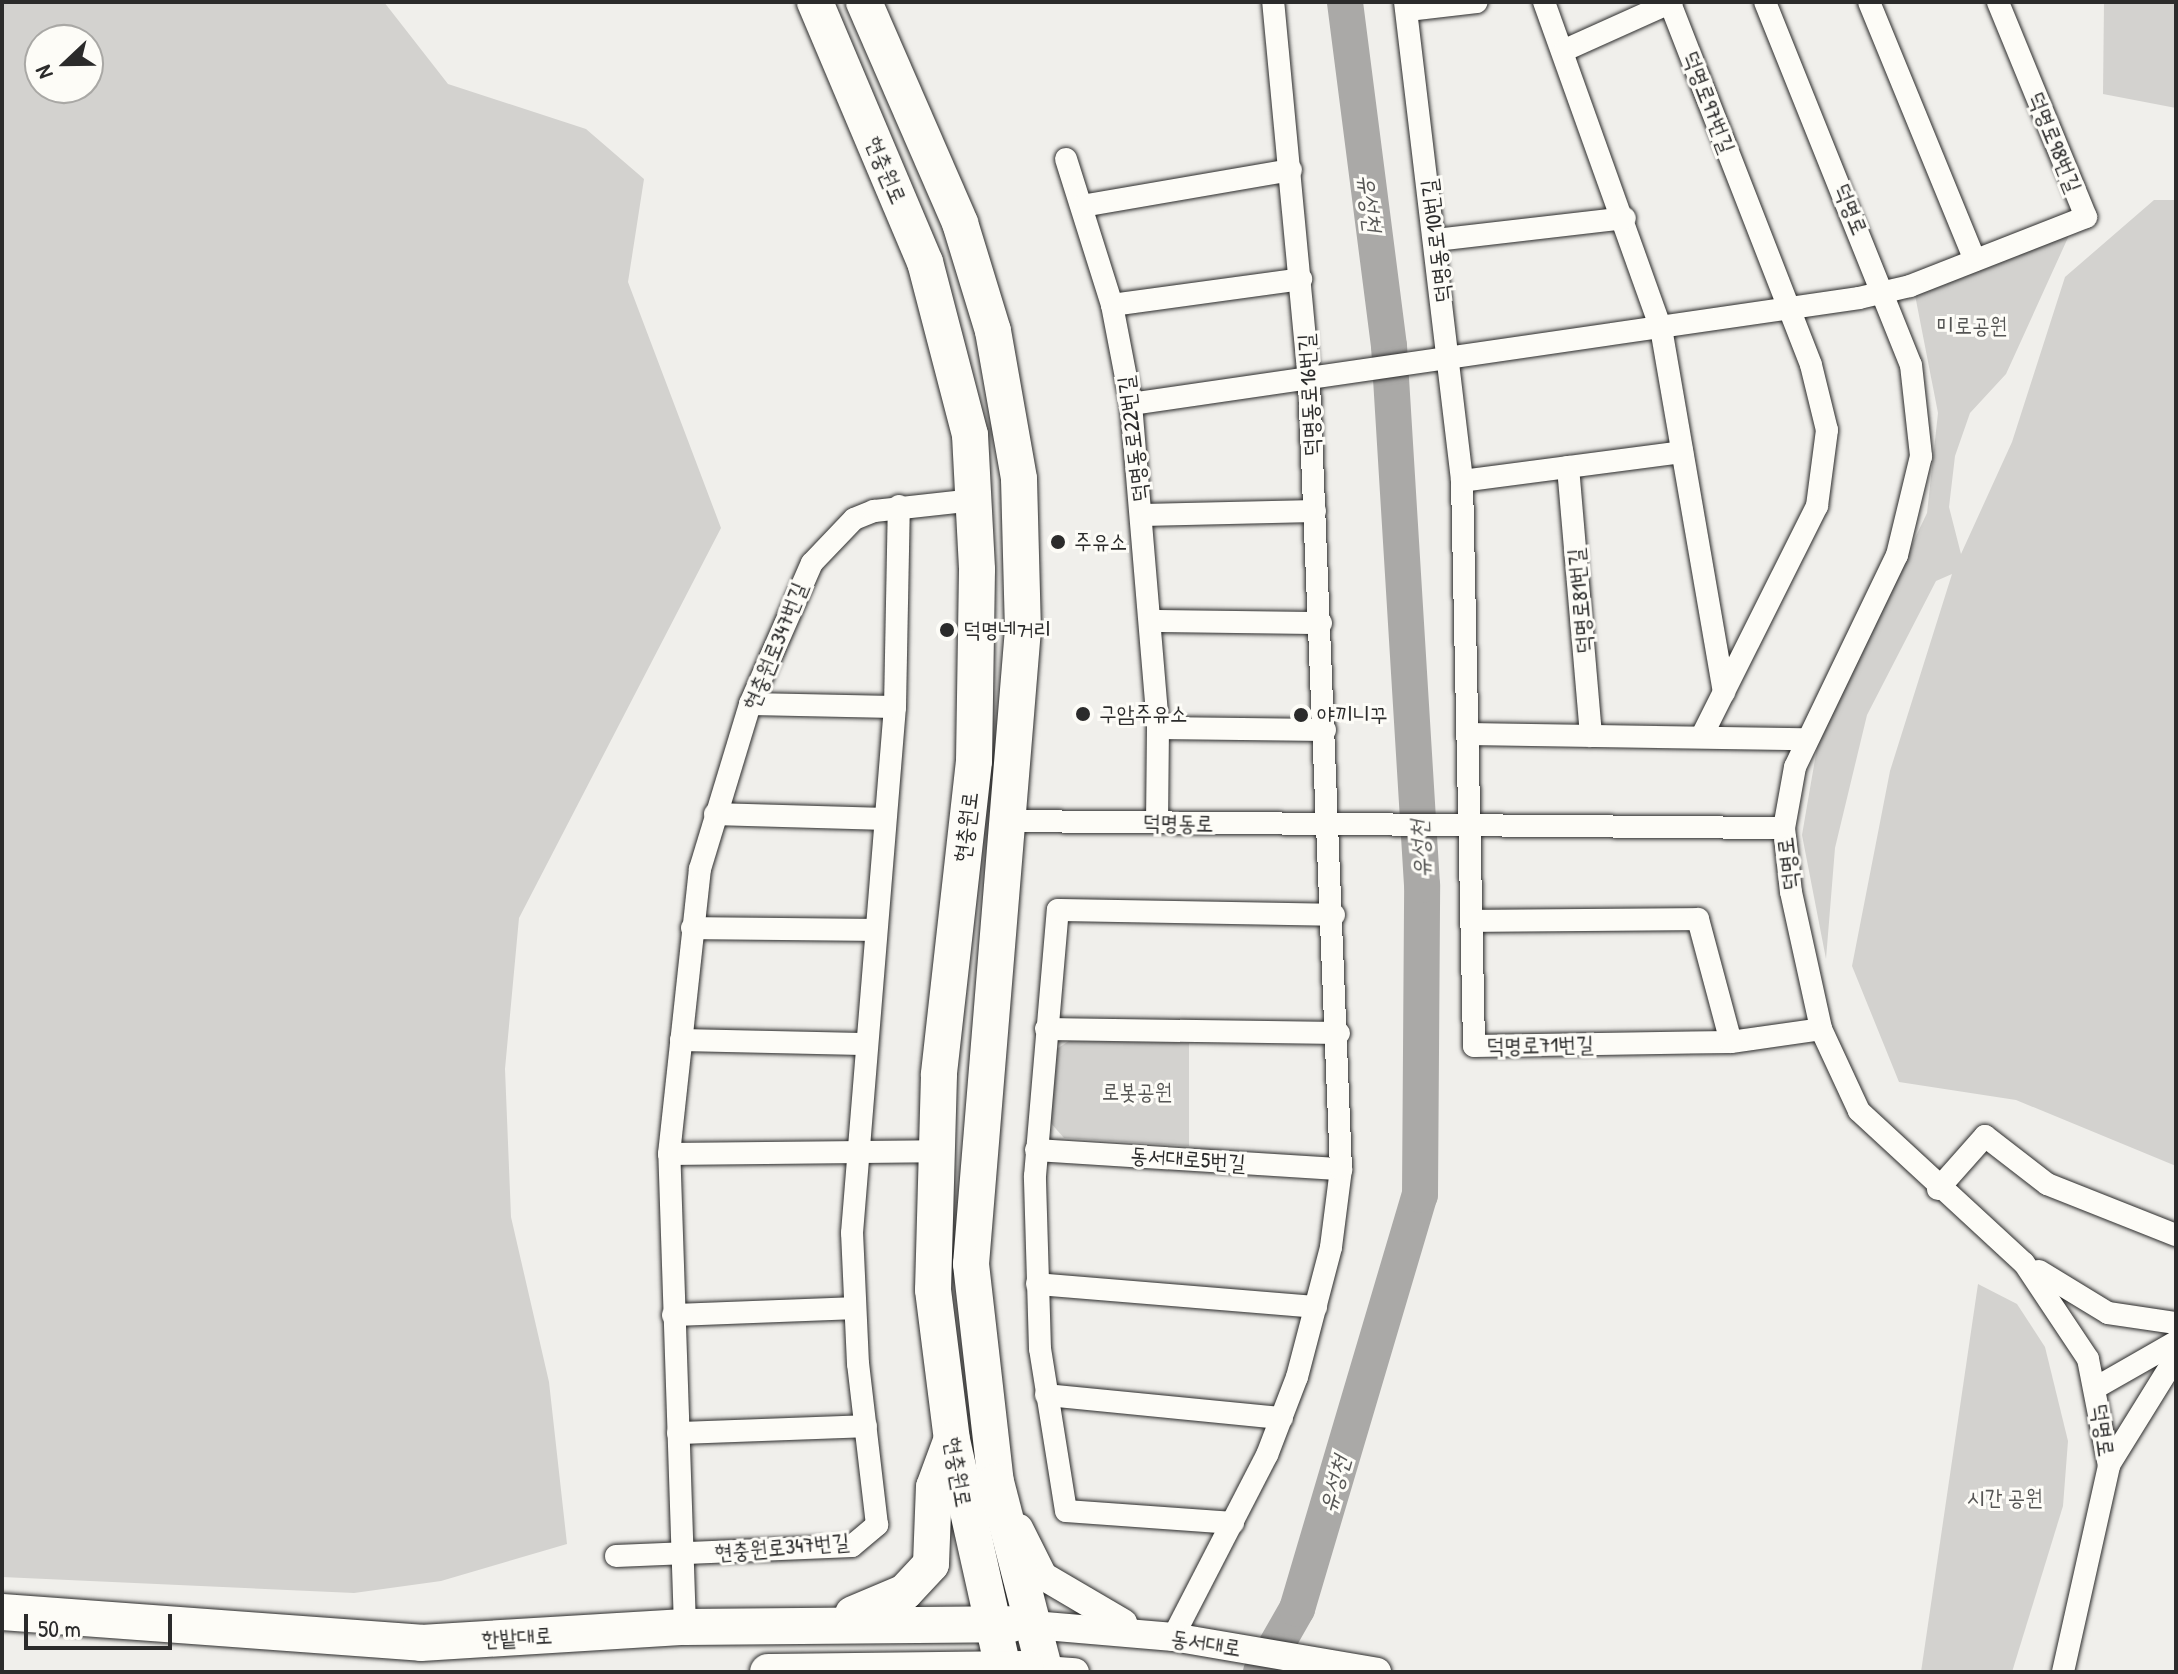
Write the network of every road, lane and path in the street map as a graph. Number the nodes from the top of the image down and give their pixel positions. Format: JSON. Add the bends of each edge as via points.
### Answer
{"nodes":[{"id":1,"x":815,"y":2,"type":"edge"},
{"id":2,"x":864,"y":2,"type":"edge"},
{"id":3,"x":1273,"y":2,"type":"edge"},
{"id":4,"x":1477,"y":2,"type":"edge"},
{"id":5,"x":1544,"y":2,"type":"edge"},
{"id":6,"x":1671,"y":2,"type":"edge"},
{"id":7,"x":1765,"y":2,"type":"edge"},
{"id":8,"x":1869,"y":2,"type":"edge"},
{"id":9,"x":1998,"y":2,"type":"edge"},
{"id":10,"x":1407,"y":6,"type":"edge"},
{"id":11,"x":1565,"y":50,"type":"junction"},
{"id":12,"x":1066,"y":159,"type":"dead end"},
{"id":13,"x":1291,"y":170,"type":"junction"},
{"id":14,"x":1082,"y":206,"type":"junction"},
{"id":15,"x":1625,"y":218,"type":"junction"},
{"id":16,"x":1436,"y":240,"type":"junction"},
{"id":17,"x":1975,"y":260,"type":"junction"},
{"id":18,"x":1301,"y":279,"type":"junction"},
{"id":19,"x":1885,"y":293,"type":"junction"},
{"id":20,"x":1112,"y":305,"type":"junction"},
{"id":21,"x":1790,"y":310,"type":"junction"},
{"id":22,"x":1661,"y":328,"type":"junction"},
{"id":23,"x":1442,"y":361,"type":"junction"},
{"id":24,"x":1309,"y":381,"type":"junction"},
{"id":25,"x":1131,"y":404,"type":"junction"},
{"id":26,"x":1682,"y":452,"type":"junction"},
{"id":27,"x":1568,"y":467,"type":"junction"},
{"id":28,"x":1462,"y":481,"type":"junction"},
{"id":29,"x":974,"y":500,"type":"junction"},
{"id":30,"x":899,"y":506,"type":"junction"},
{"id":31,"x":1315,"y":511,"type":"junction"},
{"id":32,"x":1143,"y":515,"type":"junction"},
{"id":33,"x":1151,"y":621,"type":"junction"},
{"id":34,"x":1321,"y":623,"type":"junction"},
{"id":35,"x":1724,"y":693,"type":"junction"},
{"id":36,"x":750,"y":704,"type":"junction"},
{"id":37,"x":895,"y":707,"type":"junction"},
{"id":38,"x":1158,"y":728,"type":"junction"},
{"id":39,"x":1325,"y":730,"type":"junction"},
{"id":40,"x":1468,"y":734,"type":"junction"},
{"id":41,"x":1591,"y":736,"type":"junction"},
{"id":42,"x":1702,"y":736,"type":"junction"},
{"id":43,"x":1804,"y":739,"type":"junction"},
{"id":44,"x":715,"y":814,"type":"junction"},
{"id":45,"x":885,"y":819,"type":"junction"},
{"id":46,"x":1006,"y":821,"type":"junction"},
{"id":47,"x":1157,"y":822,"type":"junction"},
{"id":48,"x":1340,"y":824,"type":"junction"},
{"id":49,"x":1464,"y":826,"type":"junction"},
{"id":50,"x":1784,"y":828,"type":"junction"},
{"id":51,"x":1334,"y":915,"type":"junction"},
{"id":52,"x":1472,"y":921,"type":"junction"},
{"id":53,"x":692,"y":928,"type":"junction"},
{"id":54,"x":871,"y":930,"type":"junction"},
{"id":55,"x":1046,"y":1029,"type":"junction"},
{"id":56,"x":1821,"y":1029,"type":"junction"},
{"id":57,"x":1339,"y":1033,"type":"junction"},
{"id":58,"x":681,"y":1040,"type":"junction"},
{"id":59,"x":1731,"y":1042,"type":"junction"},
{"id":60,"x":862,"y":1044,"type":"junction"},
{"id":61,"x":1036,"y":1150,"type":"junction"},
{"id":62,"x":934,"y":1151,"type":"junction"},
{"id":63,"x":854,"y":1152,"type":"junction"},
{"id":64,"x":669,"y":1154,"type":"junction"},
{"id":65,"x":1341,"y":1169,"type":"junction"},
{"id":66,"x":1938,"y":1189,"type":"junction"},
{"id":67,"x":2176,"y":1235,"type":"edge"},
{"id":68,"x":2024,"y":1263,"type":"junction"},
{"id":69,"x":1037,"y":1284,"type":"junction"},
{"id":70,"x":1316,"y":1307,"type":"junction"},
{"id":71,"x":853,"y":1308,"type":"junction"},
{"id":72,"x":673,"y":1315,"type":"junction"},
{"id":73,"x":2176,"y":1323,"type":"edge"},
{"id":74,"x":2176,"y":1342,"type":"edge"},
{"id":75,"x":2176,"y":1357,"type":"edge"},
{"id":76,"x":2097,"y":1387,"type":"junction"},
{"id":77,"x":1046,"y":1395,"type":"junction"},
{"id":78,"x":1282,"y":1418,"type":"junction"},
{"id":79,"x":866,"y":1426,"type":"junction"},
{"id":80,"x":678,"y":1433,"type":"junction"},
{"id":81,"x":952,"y":1440,"type":"junction"},
{"id":82,"x":2109,"y":1466,"type":"junction"},
{"id":83,"x":996,"y":1482,"type":"junction"},
{"id":84,"x":1233,"y":1523,"type":"junction"},
{"id":85,"x":681,"y":1555,"type":"junction"},
{"id":86,"x":616,"y":1556,"type":"dead end"},
{"id":87,"x":2,"y":1612,"type":"edge"},
{"id":88,"x":991,"y":1623,"type":"junction"},
{"id":89,"x":829,"y":1624,"type":"junction"},
{"id":90,"x":1033,"y":1625,"type":"junction"},
{"id":91,"x":685,"y":1627,"type":"junction"},
{"id":92,"x":1182,"y":1639,"type":"junction"},
{"id":93,"x":1004,"y":1670,"type":"edge"},
{"id":94,"x":846,"y":1671,"type":"edge"},
{"id":95,"x":1055,"y":1671,"type":"edge"},
{"id":96,"x":768,"y":1672,"type":"edge"},
{"id":97,"x":1377,"y":1672,"type":"edge"},
{"id":98,"x":2063,"y":1672,"type":"edge"}],
"edges":[{"from":1,"to":29,"type":"main road","name":"현충원로","via":[[925,262],[955,362]]},
{"from":2,"to":46,"type":"main road","name":"현충원로","via":[[960,223],[993,331],[1019,479],[1023,629]]},
{"from":3,"to":13,"type":"street","name":"덕명동로16번길"},
{"from":4,"to":10,"type":"street"},
{"from":5,"to":11,"type":"street"},
{"from":6,"to":11,"type":"street","name":"덕명로97번길"},
{"from":6,"to":21,"type":"street","name":"덕명로97번길"},
{"from":7,"to":19,"type":"street","name":"덕명로"},
{"from":8,"to":17,"type":"street"},
{"from":9,"to":17,"type":"street","name":"덕명로98번길","via":[[2086,217]]},
{"from":10,"to":16,"type":"street","name":"덕명동로10번길"},
{"from":11,"to":15,"type":"street"},
{"from":12,"to":14,"type":"street","name":"덕명동로22번길"},
{"from":13,"to":14,"type":"street"},
{"from":13,"to":18,"type":"street","name":"덕명동로16번길"},
{"from":14,"to":20,"type":"street","name":"덕명동로22번길"},
{"from":15,"to":16,"type":"street"},
{"from":15,"to":22,"type":"street"},
{"from":16,"to":23,"type":"street","name":"덕명동로10번길"},
{"from":17,"to":19,"type":"street","name":"덕명로98번길"},
{"from":18,"to":20,"type":"street"},
{"from":18,"to":24,"type":"street","name":"덕명동로16번길"},
{"from":19,"to":21,"type":"street"},
{"from":19,"to":43,"type":"street","name":"덕명로","via":[[1919,406],[1915,501],[1897,555]]},
{"from":20,"to":25,"type":"street","name":"덕명동로22번길"},
{"from":21,"to":22,"type":"street"},
{"from":21,"to":35,"type":"street","name":"덕명로97번길","via":[[1823,401],[1828,455],[1801,544]]},
{"from":22,"to":23,"type":"street"},
{"from":22,"to":26,"type":"street"},
{"from":23,"to":24,"type":"street"},
{"from":23,"to":28,"type":"street","name":"덕명동로10번길"},
{"from":24,"to":25,"type":"street"},
{"from":24,"to":31,"type":"street","name":"덕명동로16번길"},
{"from":25,"to":32,"type":"street","name":"덕명동로22번길"},
{"from":26,"to":27,"type":"street"},
{"from":26,"to":35,"type":"street"},
{"from":27,"to":28,"type":"street"},
{"from":27,"to":41,"type":"street","name":"덕명로81번길"},
{"from":28,"to":40,"type":"street","name":"덕명동로10번길"},
{"from":29,"to":30,"type":"street","name":"현충원로347번길"},
{"from":29,"to":62,"type":"main road","name":"현충원로","via":[[974,761]]},
{"from":30,"to":36,"type":"street","name":"현충원로347번길","via":[[854,519],[812,563]]},
{"from":30,"to":37,"type":"street"},
{"from":31,"to":32,"type":"street"},
{"from":31,"to":34,"type":"street","name":"덕명동로16번길"},
{"from":32,"to":33,"type":"street","name":"덕명동로22번길"},
{"from":33,"to":34,"type":"street"},
{"from":33,"to":38,"type":"street","name":"덕명동로22번길"},
{"from":34,"to":39,"type":"street","name":"덕명동로16번길"},
{"from":35,"to":42,"type":"street","name":"덕명로97번길"},
{"from":36,"to":37,"type":"street"},
{"from":36,"to":44,"type":"street","name":"현충원로347번길"},
{"from":37,"to":45,"type":"street"},
{"from":38,"to":39,"type":"street"},
{"from":38,"to":47,"type":"street","name":"덕명동로22번길"},
{"from":39,"to":48,"type":"street","name":"덕명동로16번길"},
{"from":40,"to":41,"type":"street"},
{"from":40,"to":49,"type":"street","name":"덕명동로10번길"},
{"from":41,"to":42,"type":"street"},
{"from":42,"to":43,"type":"street"},
{"from":43,"to":50,"type":"street","name":"덕명로"},
{"from":44,"to":45,"type":"street"},
{"from":44,"to":53,"type":"street","name":"현충원로347번길"},
{"from":45,"to":54,"type":"street"},
{"from":46,"to":47,"type":"street","name":"덕명동로"},
{"from":46,"to":83,"type":"main road","name":"현충원로","via":[[971,1264]]},
{"from":47,"to":48,"type":"street","name":"덕명동로"},
{"from":48,"to":49,"type":"street","name":"덕명동로"},
{"from":48,"to":51,"type":"street"},
{"from":49,"to":50,"type":"street"},
{"from":49,"to":52,"type":"street","name":"덕명로71번길"},
{"from":50,"to":56,"type":"street","name":"덕명로"},
{"from":51,"to":55,"type":"street","via":[[1058,910]]},
{"from":51,"to":57,"type":"street"},
{"from":52,"to":59,"type":"street","via":[[1698,919]]},
{"from":52,"to":59,"type":"street","name":"덕명로71번길","via":[[1474,1046]]},
{"from":53,"to":54,"type":"street"},
{"from":53,"to":58,"type":"street","name":"현충원로347번길"},
{"from":54,"to":60,"type":"street"},
{"from":55,"to":57,"type":"street"},
{"from":55,"to":61,"type":"street"},
{"from":56,"to":59,"type":"street","name":"덕명로71번길"},
{"from":56,"to":66,"type":"street","name":"덕명로","via":[[1859,1111]]},
{"from":57,"to":65,"type":"street"},
{"from":58,"to":60,"type":"street"},
{"from":58,"to":64,"type":"street","name":"현충원로347번길"},
{"from":60,"to":63,"type":"street"},
{"from":61,"to":65,"type":"street","name":"동서대로5번길"},
{"from":61,"to":69,"type":"street"},
{"from":62,"to":63,"type":"street"},
{"from":62,"to":81,"type":"main road","name":"현충원로","via":[[933,1290]]},
{"from":63,"to":64,"type":"street"},
{"from":63,"to":71,"type":"street"},
{"from":64,"to":72,"type":"street","name":"현충원로347번길"},
{"from":65,"to":70,"type":"street"},
{"from":66,"to":67,"type":"street","via":[[1985,1136],[2047,1184]]},
{"from":66,"to":68,"type":"street","name":"덕명로"},
{"from":68,"to":73,"type":"street","via":[[2108,1313]]},
{"from":68,"to":76,"type":"street","name":"덕명로","via":[[2072,1327]]},
{"from":69,"to":70,"type":"street"},
{"from":69,"to":77,"type":"street"},
{"from":70,"to":78,"type":"street"},
{"from":71,"to":72,"type":"street"},
{"from":71,"to":79,"type":"street"},
{"from":72,"to":80,"type":"street","name":"현충원로347번길"},
{"from":74,"to":76,"type":"street"},
{"from":75,"to":82,"type":"street"},
{"from":76,"to":82,"type":"street","name":"덕명로"},
{"from":77,"to":78,"type":"street"},
{"from":77,"to":84,"type":"street","via":[[1066,1511]]},
{"from":78,"to":84,"type":"street"},
{"from":79,"to":80,"type":"street"},
{"from":79,"to":85,"type":"street","name":"현충원로347번길","via":[[877,1525],[852,1546]]},
{"from":80,"to":85,"type":"street","name":"현충원로347번길"},
{"from":81,"to":88,"type":"main road","name":"현충원로"},
{"from":81,"to":89,"type":"main road","via":[[934,1487],[931,1564],[905,1592]]},
{"from":82,"to":98,"type":"street","name":"덕명로"},
{"from":83,"to":90,"type":"main road","name":"현충원로"},
{"from":83,"to":92,"type":"street","via":[[1043,1576],[1090,1610]]},
{"from":84,"to":92,"type":"street"},
{"from":85,"to":86,"type":"street","name":"현충원로347번길"},
{"from":85,"to":91,"type":"street","name":"현충원로347번길"},
{"from":87,"to":91,"type":"main road","name":"한밭대로","via":[[421,1643]]},
{"from":88,"to":89,"type":"main road","name":"한밭대로"},
{"from":88,"to":90,"type":"main road","name":"한밭대로"},
{"from":88,"to":93,"type":"main road","name":"현충원로"},
{"from":89,"to":91,"type":"main road","name":"한밭대로"},
{"from":90,"to":92,"type":"street","name":"동서대로"},
{"from":90,"to":95,"type":"main road","name":"현충원로"},
{"from":92,"to":97,"type":"street","name":"동서대로"},
{"from":93,"to":94,"type":"main road"},
{"from":93,"to":95,"type":"main road"},
{"from":94,"to":96,"type":"main road"}]}
